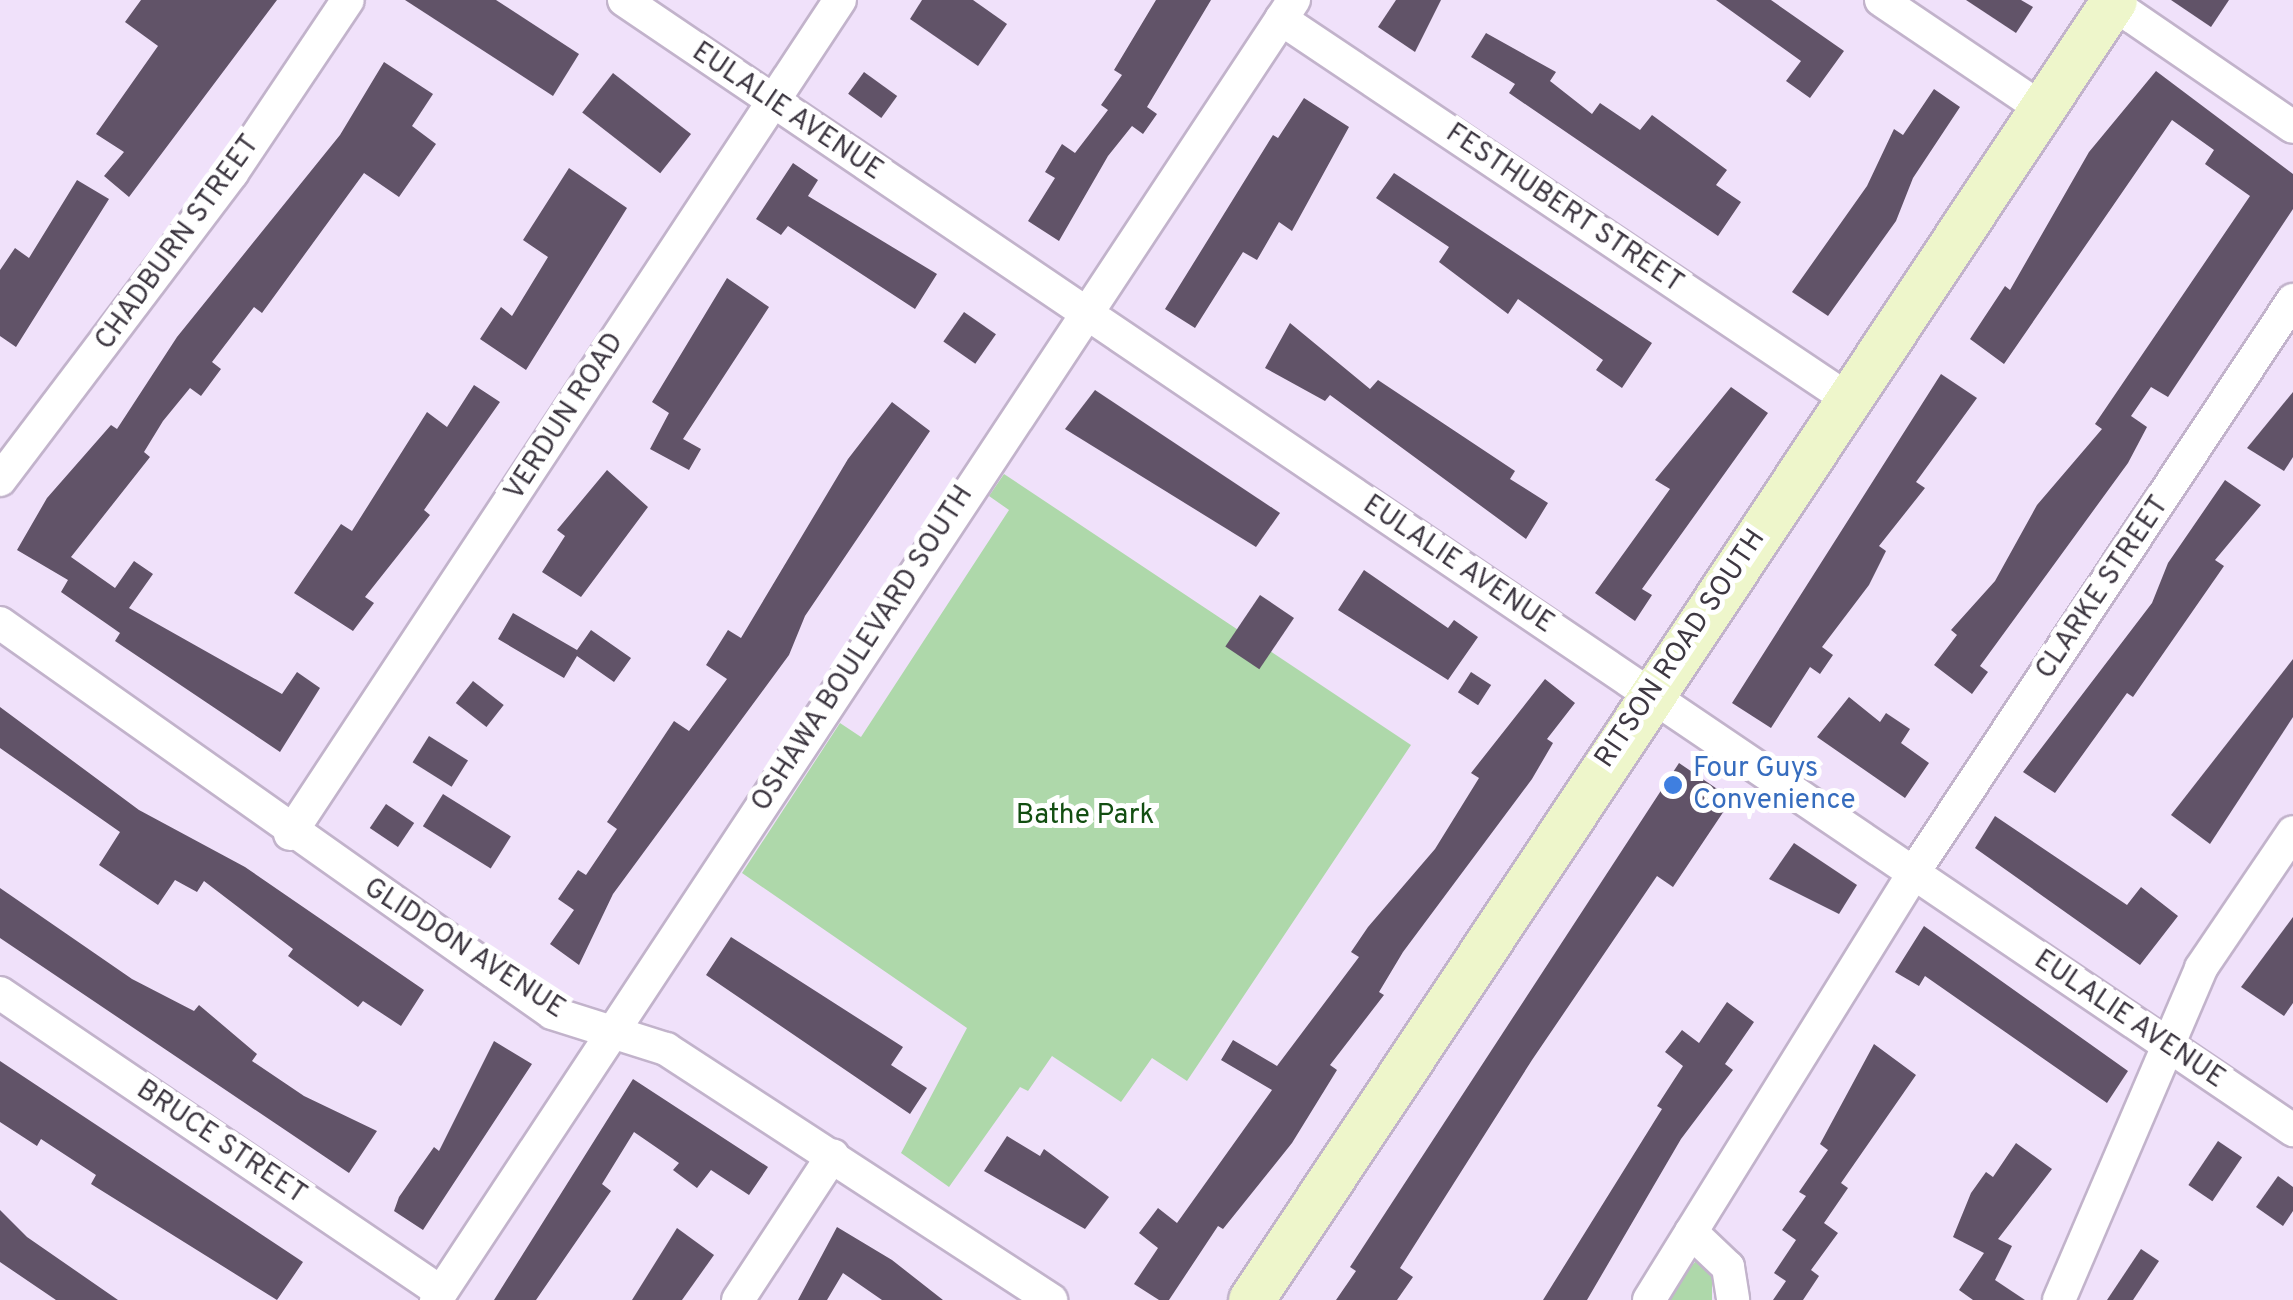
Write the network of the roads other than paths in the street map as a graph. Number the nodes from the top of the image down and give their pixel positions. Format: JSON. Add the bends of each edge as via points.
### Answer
{"nodes":[{"id":1,"x":348,"y":0,"type":"edge"},
{"id":2,"x":624,"y":0,"type":"edge"},
{"id":3,"x":840,"y":0,"type":"edge"},
{"id":4,"x":1881,"y":0,"type":"edge"},
{"id":5,"x":2113,"y":2,"type":"edge"},
{"id":6,"x":1287,"y":10,"type":"edge"},
{"id":7,"x":772,"y":102,"type":"junction"},
{"id":8,"x":2041,"y":108,"type":"junction"},
{"id":9,"x":2293,"y":127,"type":"edge"},
{"id":10,"x":2293,"y":300,"type":"edge"},
{"id":11,"x":1082,"y":313,"type":"junction"},
{"id":12,"x":1848,"y":399,"type":"junction"},
{"id":13,"x":0,"y":480,"type":"edge"},
{"id":14,"x":0,"y":623,"type":"edge"},
{"id":15,"x":1649,"y":694,"type":"junction"},
{"id":16,"x":2293,"y":832,"type":"edge"},
{"id":17,"x":290,"y":834,"type":"junction"},
{"id":18,"x":1912,"y":874,"type":"junction"},
{"id":19,"x":0,"y":993,"type":"edge"},
{"id":20,"x":614,"y":1033,"type":"junction"},
{"id":21,"x":2172,"y":1048,"type":"junction"},
{"id":22,"x":2293,"y":1130,"type":"edge"},
{"id":23,"x":834,"y":1155,"type":"junction"},
{"id":24,"x":1691,"y":1232,"type":"junction"},
{"id":25,"x":439,"y":1296,"type":"edge"},
{"id":26,"x":738,"y":1300,"type":"edge"},
{"id":27,"x":1051,"y":1300,"type":"edge"},
{"id":28,"x":1251,"y":1300,"type":"edge"},
{"id":29,"x":1649,"y":1300,"type":"edge"},
{"id":30,"x":1733,"y":1300,"type":"edge"},
{"id":31,"x":2058,"y":1300,"type":"edge"}],
"edges":[{"from":1,"to":13,"type":"street","name":"CHADBURN STREET","via":[[232,174]]},
{"from":2,"to":7,"type":"street","name":"EULALIE AVENUE"},
{"from":3,"to":7,"type":"street","name":"VERDUN ROAD"},
{"from":4,"to":8,"type":"street"},
{"from":5,"to":8,"type":"main road","name":"RITSON ROAD SOUTH"},
{"from":5,"to":9,"type":"street"},
{"from":6,"to":11,"type":"street","name":"OSHAWA BOULEVARD SOUTH"},
{"from":6,"to":12,"type":"street","name":"FESTHUBERT STREET"},
{"from":7,"to":11,"type":"street","name":"EULALIE AVENUE"},
{"from":7,"to":17,"type":"street","name":"VERDUN ROAD"},
{"from":8,"to":12,"type":"main road","name":"RITSON ROAD SOUTH"},
{"from":10,"to":18,"type":"street","name":"CLARKE STREET"},
{"from":11,"to":15,"type":"street","name":"EULALIE AVENUE"},
{"from":11,"to":20,"type":"street","name":"OSHAWA BOULEVARD SOUTH"},
{"from":12,"to":15,"type":"main road","name":"RITSON ROAD SOUTH"},
{"from":14,"to":17,"type":"street","name":"GLIDDON AVENUE"},
{"from":15,"to":18,"type":"street","name":"EULALIE AVENUE"},
{"from":15,"to":28,"type":"main road","name":"RITSON ROAD SOUTH"},
{"from":16,"to":21,"type":"street","via":[[2202,968]]},
{"from":17,"to":20,"type":"street","name":"GLIDDON AVENUE","via":[[552,1013]]},
{"from":18,"to":21,"type":"street","name":"EULALIE AVENUE"},
{"from":18,"to":24,"type":"street","name":"CLARKE STREET"},
{"from":19,"to":25,"type":"street","name":"BRUCE STREET"},
{"from":20,"to":23,"type":"street","name":"GLIDDON AVENUE","via":[[666,1048]]},
{"from":20,"to":25,"type":"street","name":"OSHAWA BOULEVARD SOUTH"},
{"from":21,"to":22,"type":"street","name":"EULALIE AVENUE"},
{"from":21,"to":31,"type":"street"},
{"from":23,"to":26,"type":"street"},
{"from":23,"to":27,"type":"street","name":"GLIDDON AVENUE"},
{"from":24,"to":29,"type":"street"},
{"from":24,"to":30,"type":"street","via":[[1728,1267]]}]}
